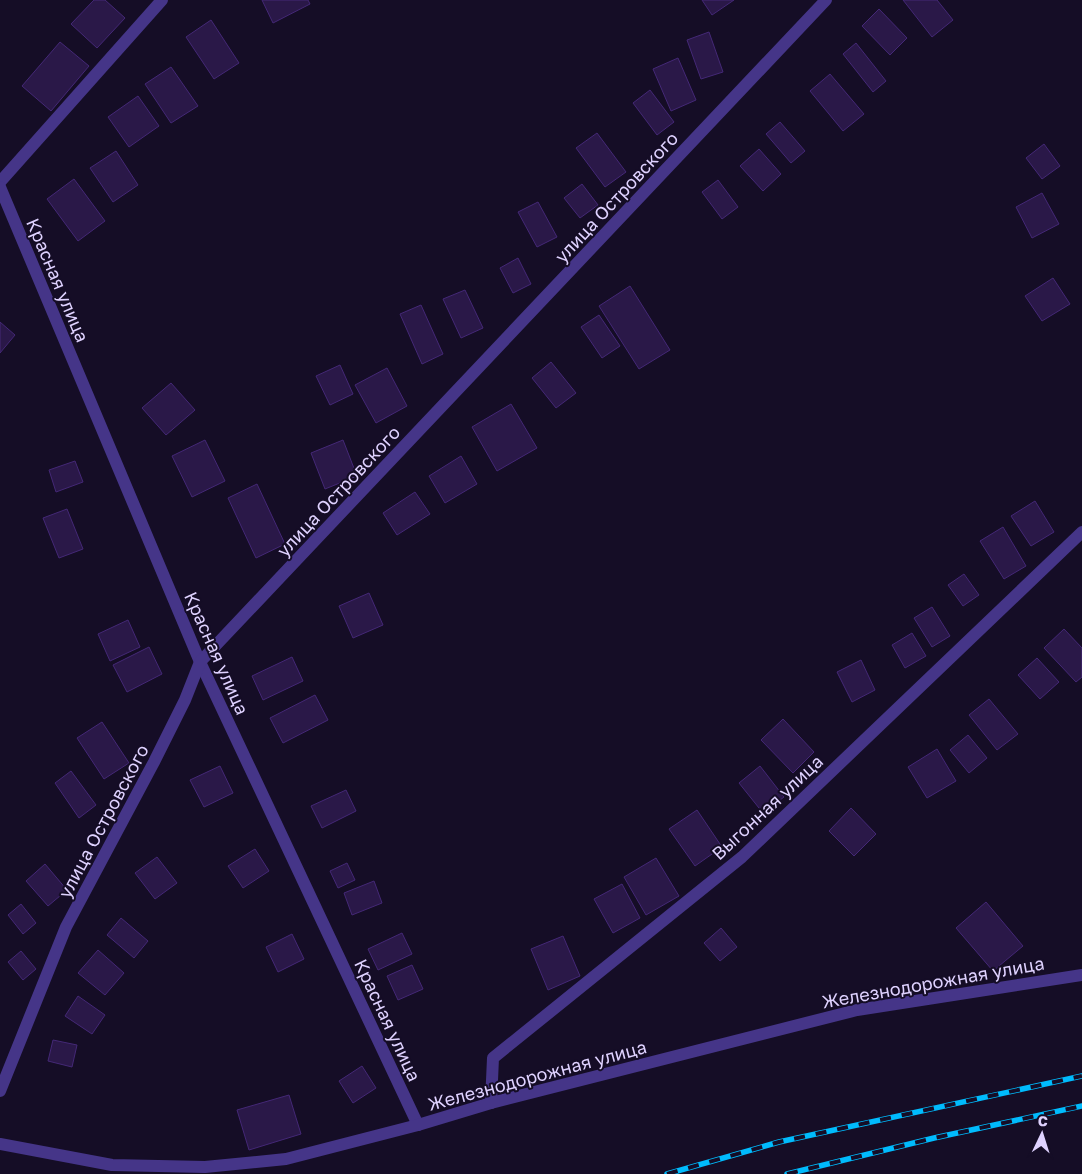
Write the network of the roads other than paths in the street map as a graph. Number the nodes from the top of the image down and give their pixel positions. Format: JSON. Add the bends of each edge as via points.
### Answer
{"nodes":[{"id":1,"x":162,"y":0,"type":"edge"},
{"id":2,"x":826,"y":0,"type":"edge"},
{"id":3,"x":0,"y":182,"type":"edge"},
{"id":4,"x":0,"y":187,"type":"edge"},
{"id":5,"x":1082,"y":532,"type":"edge"},
{"id":6,"x":200,"y":662,"type":"junction"},
{"id":7,"x":1082,"y":975,"type":"edge"},
{"id":8,"x":0,"y":1091,"type":"edge"},
{"id":9,"x":491,"y":1103,"type":"junction"},
{"id":10,"x":418,"y":1125,"type":"junction"},
{"id":11,"x":0,"y":1144,"type":"edge"}],
"edges":[{"from":1,"to":3,"type":"street"},
{"from":2,"to":6,"type":"street","name":"улица Островского"},
{"from":4,"to":6,"type":"street","name":"Красная улица"},
{"from":5,"to":9,"type":"street","name":"Выгонная улица","via":[[742,857],[493,1058]]},
{"from":6,"to":8,"type":"street","name":"улица Островского","via":[[154,762],[66,927]]},
{"from":6,"to":10,"type":"street","name":"Красная улица"},
{"from":7,"to":9,"type":"street","name":"Железнодорожная улица","via":[[857,1010]]},
{"from":9,"to":10,"type":"street","name":"Железнодорожная улица"},
{"from":10,"to":11,"type":"street","name":"Железнодорожная улица","via":[[286,1159],[205,1167],[112,1165]]}]}
